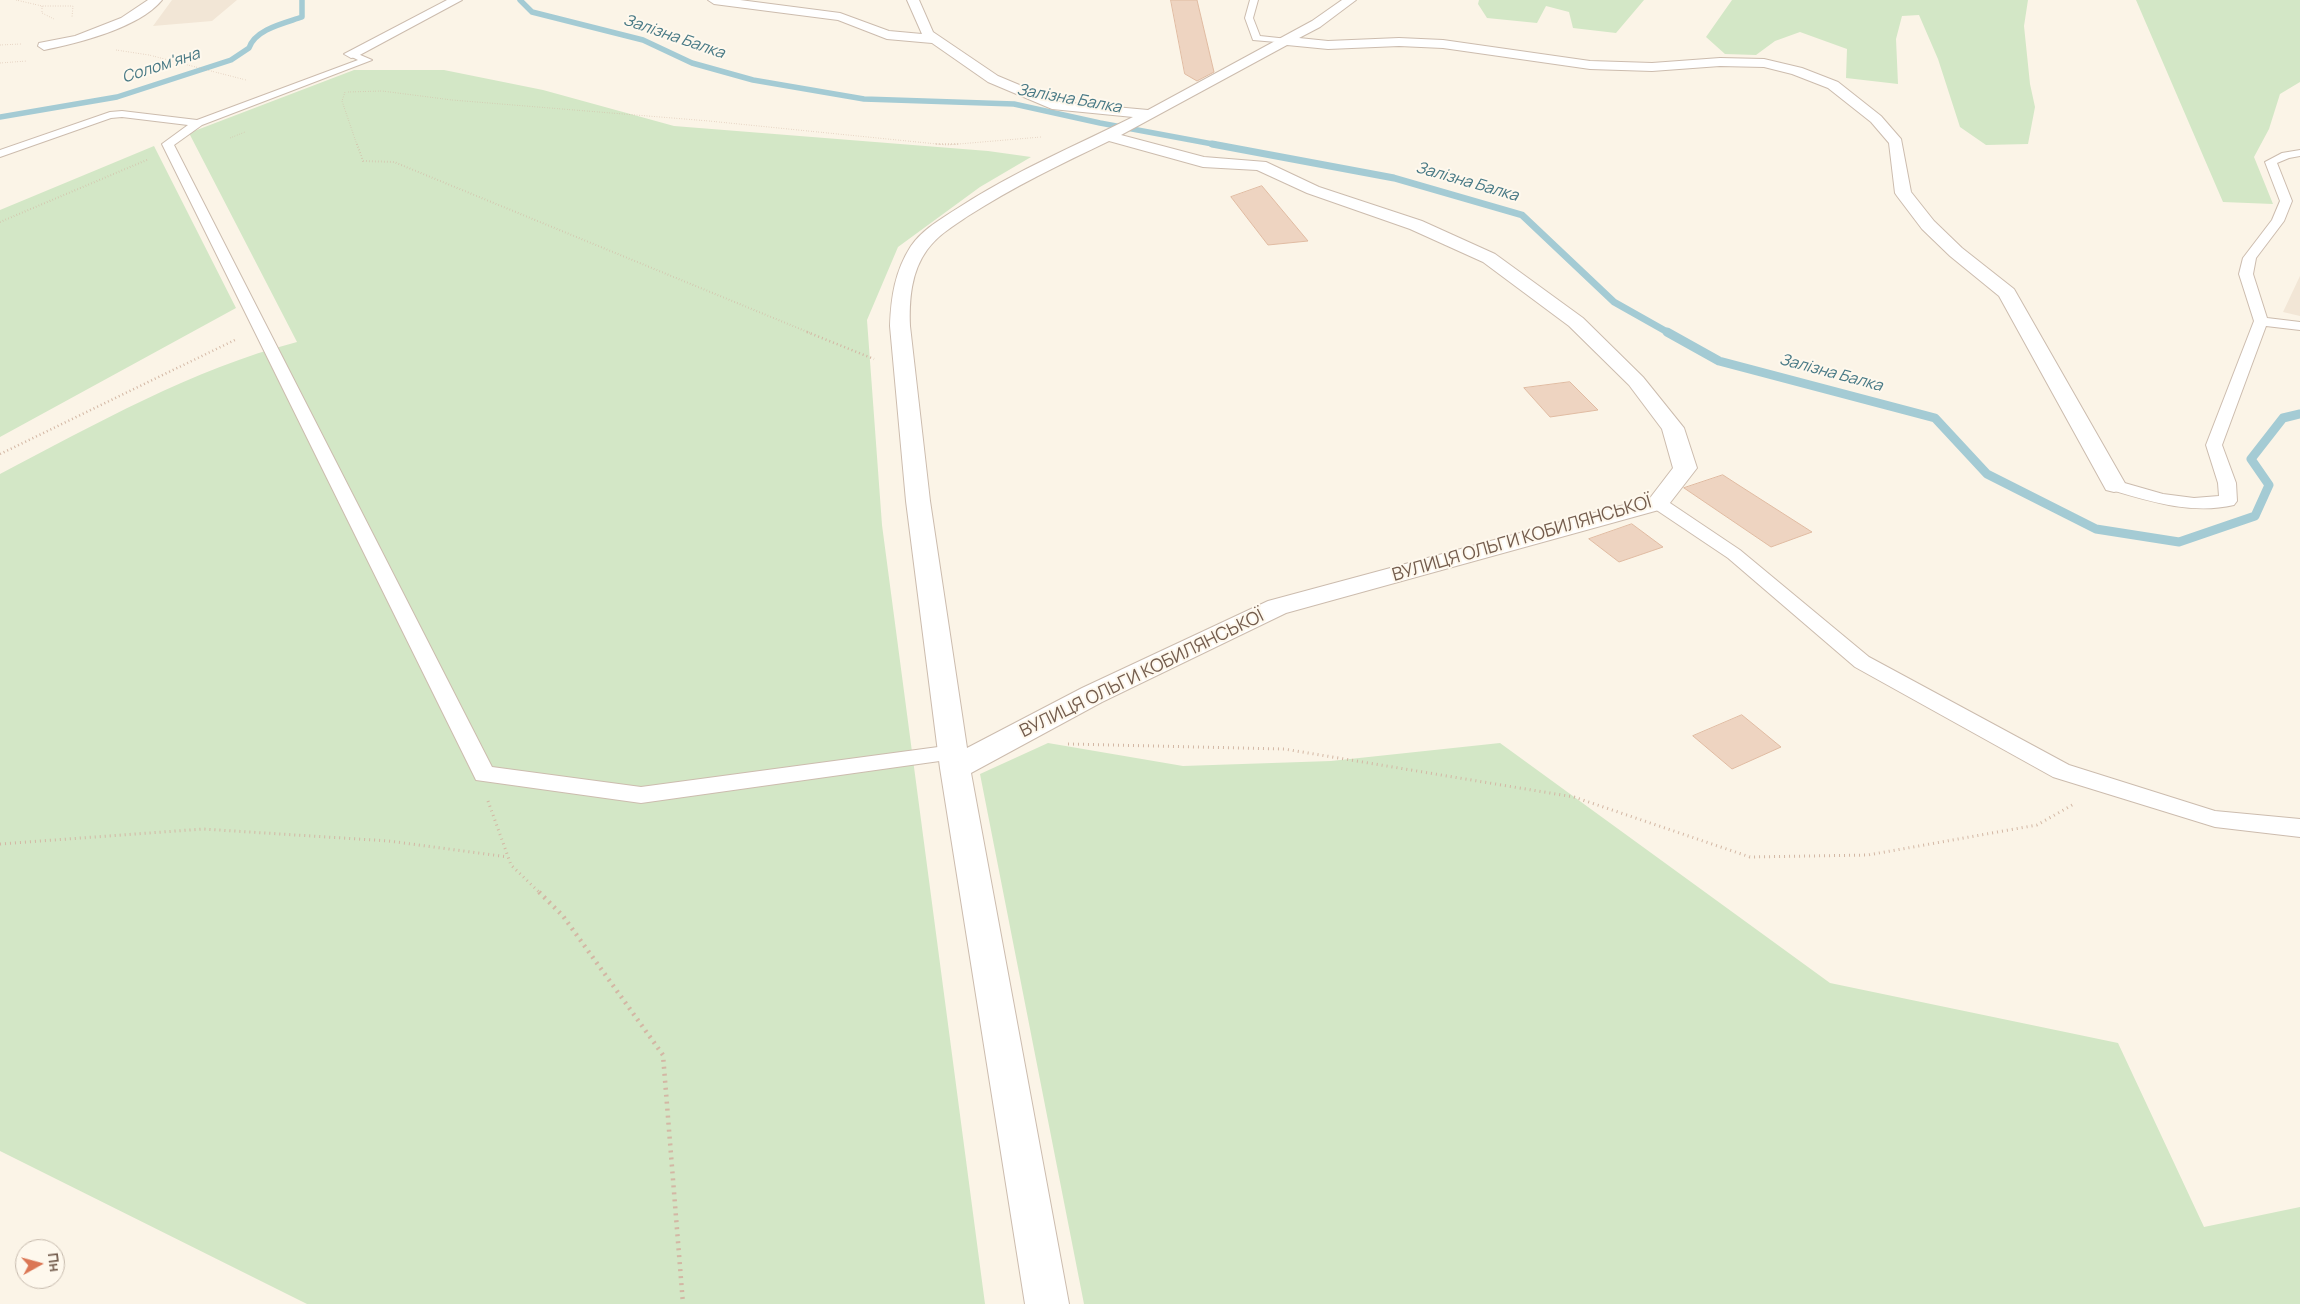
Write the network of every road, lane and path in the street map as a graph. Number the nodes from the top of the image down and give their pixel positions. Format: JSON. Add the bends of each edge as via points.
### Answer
{"nodes":[{"id":1,"x":16,"y":0,"type":"edge"},
{"id":2,"x":156,"y":0,"type":"edge"},
{"id":3,"x":456,"y":0,"type":"edge"},
{"id":4,"x":714,"y":0,"type":"edge"},
{"id":5,"x":912,"y":0,"type":"edge"},
{"id":6,"x":1254,"y":0,"type":"edge"},
{"id":7,"x":1350,"y":0,"type":"edge"},
{"id":8,"x":42,"y":6,"type":"junction"},
{"id":9,"x":74,"y":29,"type":"junction"},
{"id":10,"x":97,"y":32,"type":"junction"},
{"id":11,"x":935,"y":39,"type":"junction"},
{"id":12,"x":1285,"y":41,"type":"junction"},
{"id":13,"x":44,"y":46,"type":"dead end"},
{"id":14,"x":351,"y":54,"type":"joint"},
{"id":15,"x":211,"y":71,"type":"dead end"},
{"id":16,"x":1149,"y":115,"type":"junction"},
{"id":17,"x":198,"y":123,"type":"junction"},
{"id":18,"x":1109,"y":133,"type":"junction"},
{"id":19,"x":1046,"y":137,"type":"dead end"},
{"id":20,"x":2300,"y":153,"type":"edge"},
{"id":21,"x":0,"y":154,"type":"edge"},
{"id":22,"x":2261,"y":320,"type":"junction"},
{"id":23,"x":2300,"y":326,"type":"edge"},
{"id":24,"x":260,"y":328,"type":"junction"},
{"id":25,"x":904,"y":372,"type":"junction"},
{"id":26,"x":0,"y":454,"type":"edge"},
{"id":27,"x":2114,"y":485,"type":"joint"},
{"id":28,"x":1658,"y":503,"type":"junction"},
{"id":29,"x":1060,"y":744,"type":"dead end"},
{"id":30,"x":954,"y":760,"type":"junction"},
{"id":31,"x":484,"y":774,"type":"junction"},
{"id":32,"x":2108,"y":786,"type":"junction"},
{"id":33,"x":2300,"y":828,"type":"edge"},
{"id":34,"x":0,"y":844,"type":"edge"},
{"id":35,"x":508,"y":857,"type":"junction"},
{"id":36,"x":683,"y":1304,"type":"edge"},
{"id":37,"x":1047,"y":1304,"type":"edge"}],
"edges":[{"from":1,"to":8,"type":"path"},
{"from":2,"to":10,"type":"street","via":[[125,21]]},
{"from":3,"to":14,"type":"street"},
{"from":4,"to":11,"type":"street","via":[[840,17],[887,34]]},
{"from":5,"to":11,"type":"street","via":[[928,34]]},
{"from":6,"to":12,"type":"lane","via":[[1249,18],[1256,38]]},
{"from":7,"to":12,"type":"street"},
{"from":8,"to":9,"type":"path","via":[[42,13]]},
{"from":8,"to":9,"type":"path","via":[[73,6],[71,24]]},
{"from":9,"to":10,"type":"path"},
{"from":10,"to":13,"type":"street"},
{"from":10,"to":15,"type":"path","via":[[106,34],[111,49]]},
{"from":11,"to":16,"type":"street","via":[[993,79],[1057,106]]},
{"from":12,"to":16,"type":"street"},
{"from":12,"to":27,"type":"street","via":[[1328,45],[1443,44],[1590,65],[1652,67],[1720,62],[1764,63],[1833,85],[1876,119],[1896,142],[1902,193],[1928,225],[2007,293]]},
{"from":14,"to":17,"type":"lane","via":[[367,60]]},
{"from":16,"to":18,"type":"street"},
{"from":17,"to":21,"type":"lane","via":[[110,115]]},
{"from":17,"to":24,"type":"lane","via":[[168,144]]},
{"from":18,"to":25,"type":"street","via":[[995,191],[937,229],[919,248],[900,297]]},
{"from":18,"to":28,"type":"street","name":"ВУЛИЦЯ ОЛЬГИ КОБИЛЯНСЬКОЇ","via":[[1203,162],[1260,165],[1313,190],[1416,224],[1488,258],[1576,322],[1636,381],[1673,428],[1685,468]]},
{"from":19,"to":25,"type":"path","via":[[947,145],[382,91],[344,92],[342,101],[363,160],[394,162]]},
{"from":20,"to":22,"type":"lane","via":[[2271,162],[2286,201],[2278,221],[2250,258],[2246,274]]},
{"from":22,"to":23,"type":"lane"},
{"from":22,"to":27,"type":"lane","via":[[2214,446],[2227,483],[2228,501],[2194,503],[2161,499]]},
{"from":24,"to":26,"type":"path"},
{"from":24,"to":31,"type":"lane"},
{"from":25,"to":30,"type":"street","via":[[918,501]]},
{"from":28,"to":30,"type":"street","name":"ВУЛИЦЯ ОЛЬГИ КОБИЛЯНСЬКОЇ","via":[[1277,607]]},
{"from":28,"to":32,"type":"lane","via":[[1734,554],[1862,662],[2061,771]]},
{"from":29,"to":32,"type":"path","via":[[1284,749],[1574,797],[1750,857],[1868,855],[2036,825]]},
{"from":30,"to":31,"type":"lane","via":[[641,796]]},
{"from":30,"to":37,"type":"street"},
{"from":31,"to":35,"type":"path","via":[[481,779]]},
{"from":32,"to":33,"type":"lane","via":[[2215,819]]},
{"from":34,"to":35,"type":"path","via":[[203,829],[389,841]]},
{"from":35,"to":36,"type":"path","via":[[511,865],[563,916],[663,1055]]}]}
